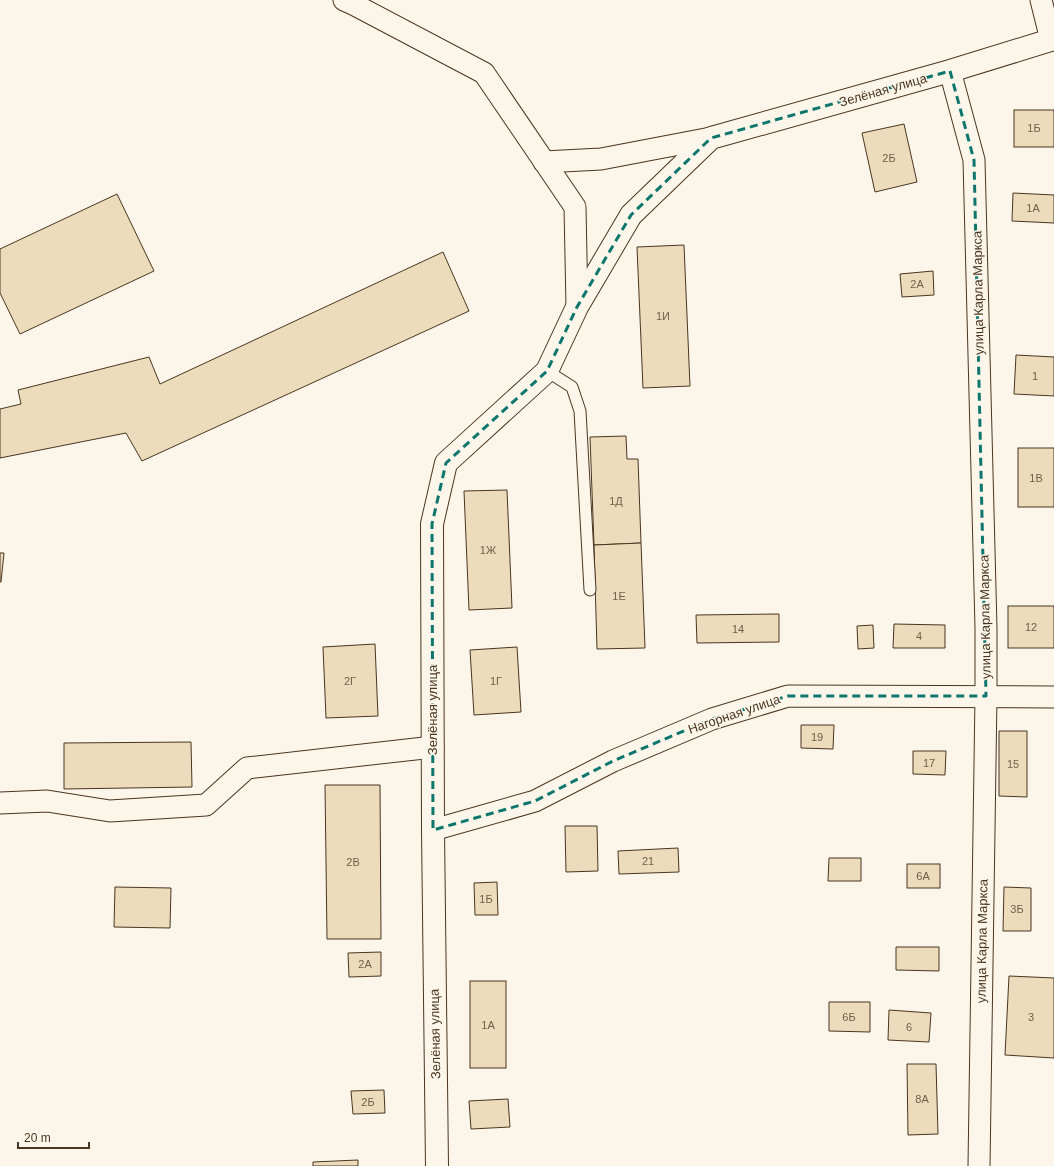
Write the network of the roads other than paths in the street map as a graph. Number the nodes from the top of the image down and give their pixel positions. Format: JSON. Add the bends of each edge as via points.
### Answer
{"nodes":[{"id":1,"x":344,"y":0,"type":"edge"},
{"id":2,"x":1041,"y":0,"type":"edge"},
{"id":3,"x":1053,"y":39,"type":"edge"},
{"id":4,"x":950,"y":71,"type":"junction"},
{"id":5,"x":711,"y":138,"type":"junction"},
{"id":6,"x":544,"y":162,"type":"junction"},
{"id":7,"x":578,"y":307,"type":"junction"},
{"id":8,"x":547,"y":371,"type":"junction"},
{"id":9,"x":590,"y":590,"type":"dead end"},
{"id":10,"x":986,"y":696,"type":"junction"},
{"id":11,"x":1054,"y":697,"type":"edge"},
{"id":12,"x":432,"y":747,"type":"junction"},
{"id":13,"x":0,"y":803,"type":"edge"},
{"id":14,"x":433,"y":830,"type":"junction"},
{"id":15,"x":437,"y":1166,"type":"edge"},
{"id":16,"x":979,"y":1166,"type":"edge"}],
"edges":[{"from":1,"to":6,"type":"street","via":[[484,73]]},
{"from":2,"to":3,"type":"street"},
{"from":3,"to":4,"type":"street","name":"Зелёная улица"},
{"from":4,"to":5,"type":"street","name":"Зелёная улица"},
{"from":4,"to":10,"type":"street","name":"улица Карла Маркса","via":[[974,160]]},
{"from":5,"to":6,"type":"street","via":[[601,159]]},
{"from":5,"to":7,"type":"street","name":"Зелёная улица","via":[[631,215]]},
{"from":6,"to":7,"type":"street","via":[[575,207]]},
{"from":7,"to":8,"type":"street","name":"Зелёная улица"},
{"from":8,"to":9,"type":"lane","via":[[572,387],[580,411]]},
{"from":8,"to":12,"type":"street","name":"Зелёная улица","via":[[446,462],[432,524]]},
{"from":10,"to":11,"type":"street","name":"Нагорная улица"},
{"from":10,"to":14,"type":"street","name":"Нагорная улица","via":[[788,696],[712,719],[613,762],[535,801]]},
{"from":10,"to":16,"type":"street","name":"улица Карла Маркса"},
{"from":12,"to":13,"type":"street","via":[[247,768],[206,805],[110,811],[47,801]]},
{"from":12,"to":14,"type":"street","name":"Зелёная улица"},
{"from":14,"to":15,"type":"street","name":"Зелёная улица"}]}
